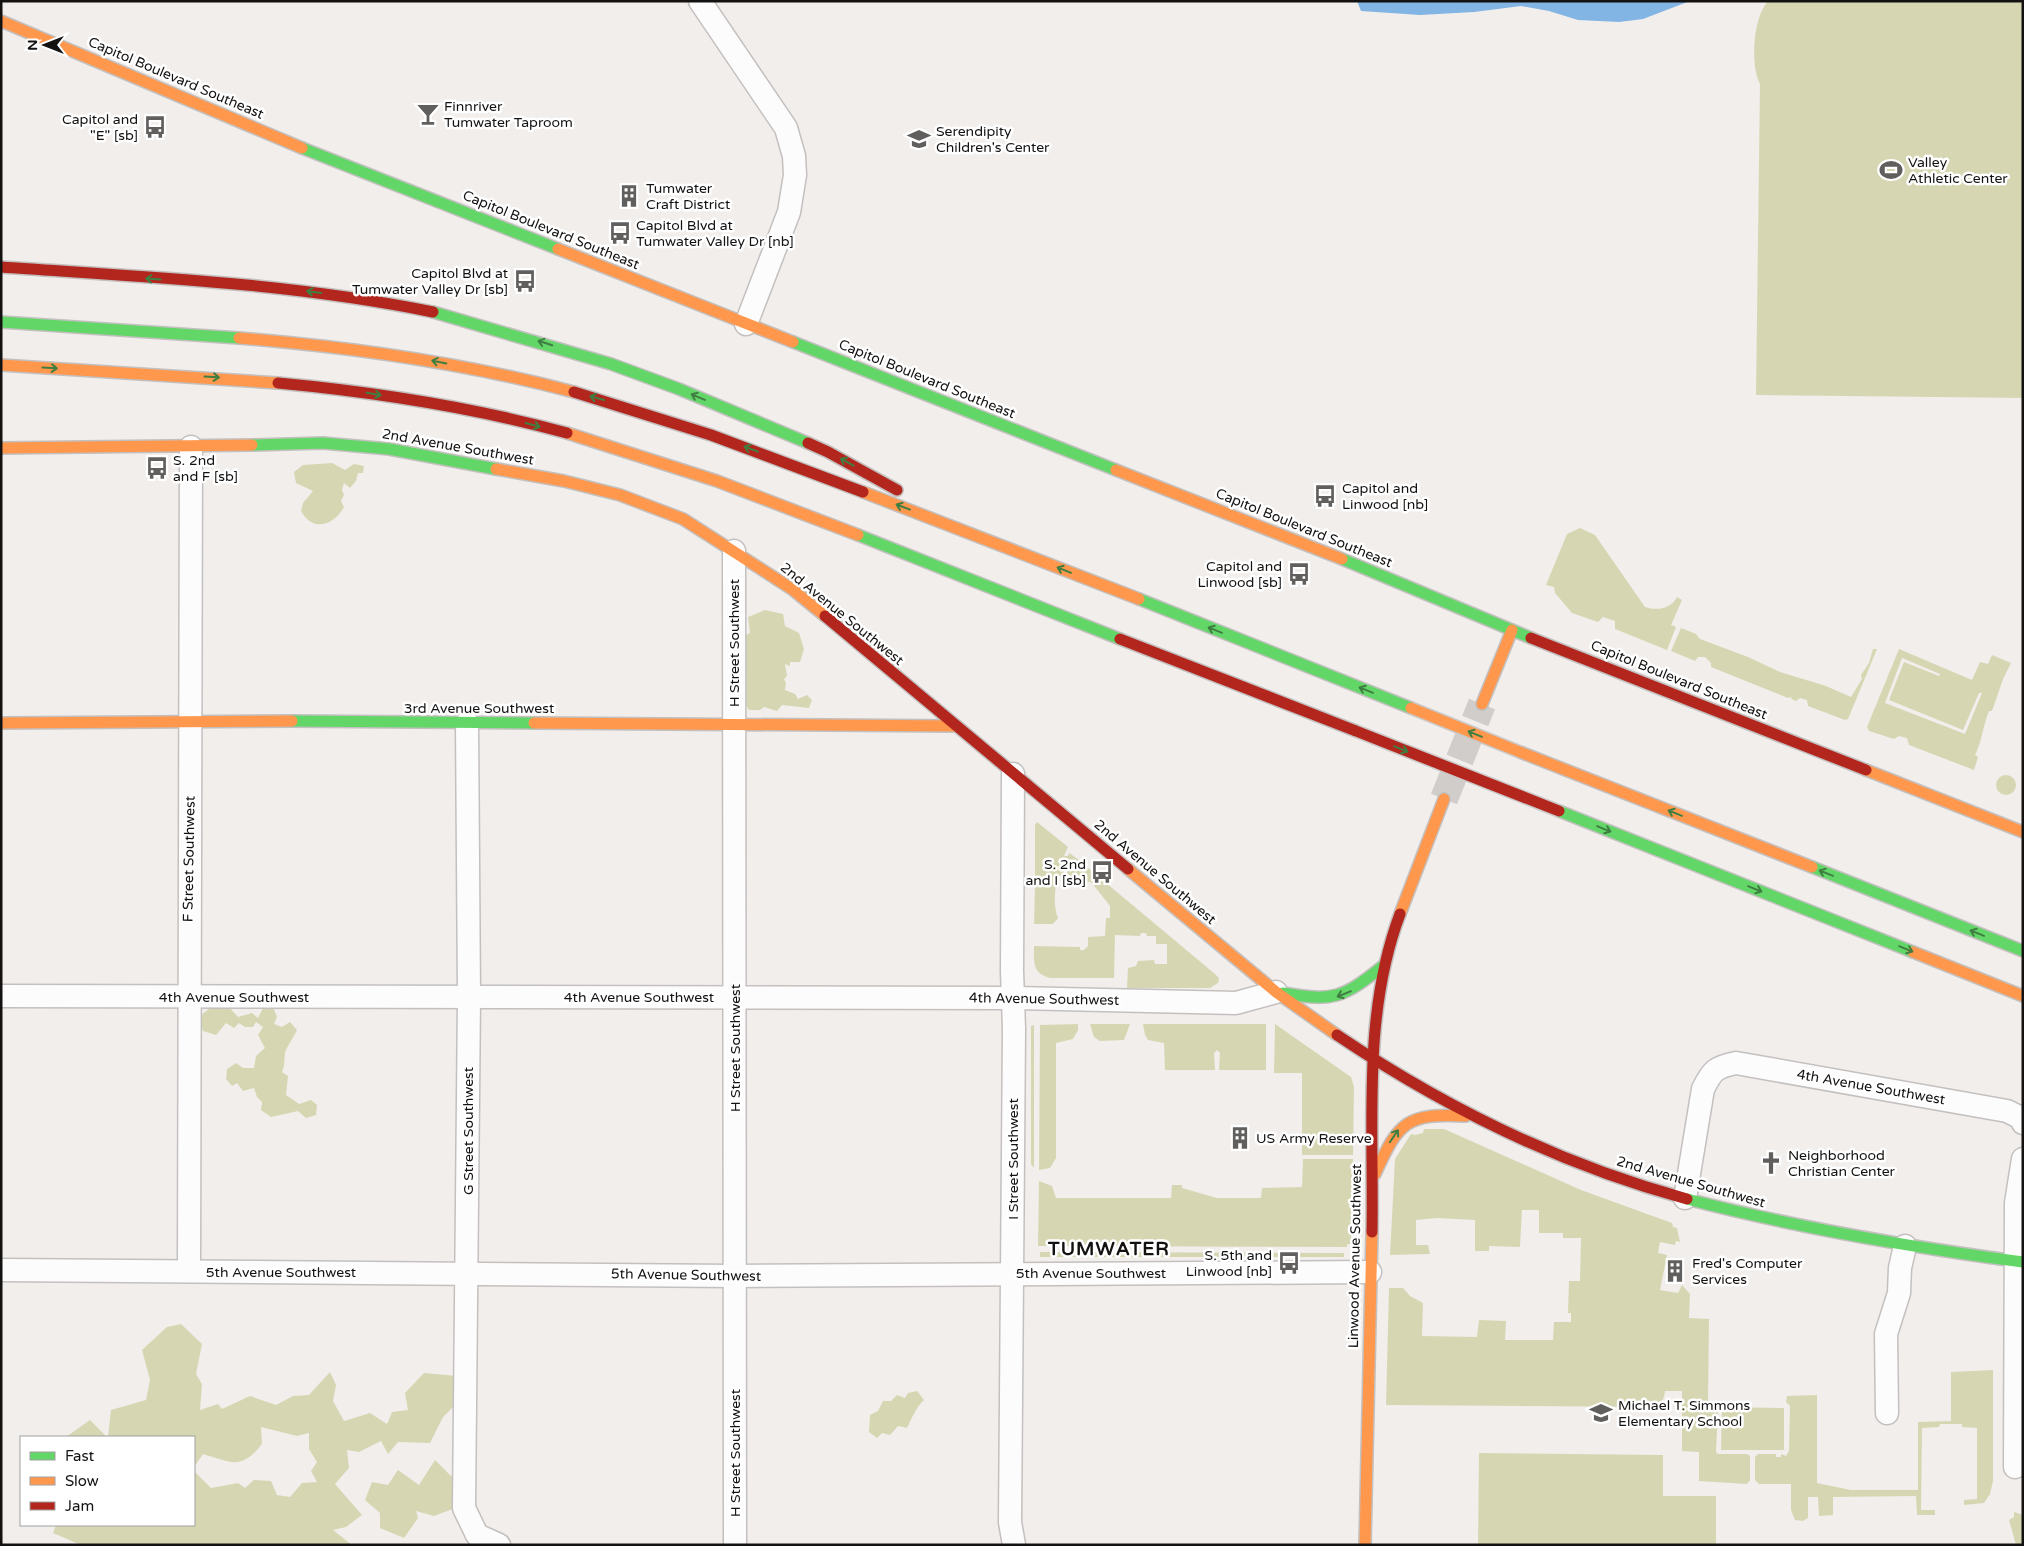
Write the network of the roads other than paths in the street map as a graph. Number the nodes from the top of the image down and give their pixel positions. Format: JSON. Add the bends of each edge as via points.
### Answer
{"nodes":[{"id":1,"x":700,"y":1,"type":"edge"},
{"id":2,"x":1,"y":21,"type":"edge"},
{"id":3,"x":21,"y":41,"type":"dead end"},
{"id":4,"x":51,"y":41,"type":"junction"},
{"id":5,"x":3,"y":267,"type":"edge"},
{"id":6,"x":1,"y":322,"type":"edge"},
{"id":7,"x":746,"y":324,"type":"junction"},
{"id":8,"x":1,"y":365,"type":"edge"},
{"id":9,"x":1,"y":448,"type":"edge"},
{"id":10,"x":191,"y":448,"type":"junction"},
{"id":11,"x":981,"y":537,"type":"junction"},
{"id":12,"x":734,"y":551,"type":"junction"},
{"id":13,"x":1512,"y":630,"type":"junction"},
{"id":14,"x":1482,"y":704,"type":"tunnel mouth"},
{"id":15,"x":191,"y":720,"type":"junction"},
{"id":16,"x":1,"y":723,"type":"edge"},
{"id":17,"x":467,"y":723,"type":"junction"},
{"id":18,"x":734,"y":724,"type":"junction"},
{"id":19,"x":956,"y":726,"type":"junction"},
{"id":20,"x":1013,"y":774,"type":"junction"},
{"id":21,"x":1444,"y":799,"type":"tunnel mouth"},
{"id":22,"x":2023,"y":832,"type":"edge"},
{"id":23,"x":2023,"y":951,"type":"edge"},
{"id":24,"x":1383,"y":966,"type":"junction"},
{"id":25,"x":1276,"y":992,"type":"junction"},
{"id":26,"x":1,"y":996,"type":"edge"},
{"id":27,"x":188,"y":996,"type":"junction"},
{"id":28,"x":2023,"y":996,"type":"edge"},
{"id":29,"x":469,"y":997,"type":"junction"},
{"id":30,"x":735,"y":997,"type":"junction"},
{"id":31,"x":1012,"y":998,"type":"junction"},
{"id":32,"x":1373,"y":1059,"type":"junction"},
{"id":33,"x":1473,"y":1116,"type":"junction"},
{"id":34,"x":2022,"y":1120,"type":"edge"},
{"id":35,"x":2023,"y":1160,"type":"edge"},
{"id":36,"x":1372,"y":1180,"type":"junction"},
{"id":37,"x":1685,"y":1198,"type":"junction"},
{"id":38,"x":1905,"y":1246,"type":"junction"},
{"id":39,"x":2020,"y":1262,"type":"edge"},
{"id":40,"x":1,"y":1270,"type":"edge"},
{"id":41,"x":189,"y":1271,"type":"junction"},
{"id":42,"x":467,"y":1272,"type":"junction"},
{"id":43,"x":1370,"y":1272,"type":"junction"},
{"id":44,"x":1013,"y":1273,"type":"junction"},
{"id":45,"x":735,"y":1276,"type":"junction"},
{"id":46,"x":1887,"y":1413,"type":"dead end"},
{"id":47,"x":2015,"y":1467,"type":"dead end"},
{"id":48,"x":499,"y":1545,"type":"edge"},
{"id":49,"x":736,"y":1545,"type":"edge"},
{"id":50,"x":1014,"y":1545,"type":"edge"},
{"id":51,"x":1366,"y":1545,"type":"edge"}],
"edges":[{"from":1,"to":7,"type":"street","via":[[786,128],[794,156],[795,175],[789,212]]},
{"from":2,"to":4,"type":"main road","name":"Capitol Boulevard Southeast"},
{"from":3,"to":4,"type":"main road"},
{"from":4,"to":7,"type":"main road","name":"Capitol Boulevard Southeast","via":[[317,154]]},
{"from":11,"to":5,"type":"main road","one_way":true,"via":[[828,452],[679,389],[602,361],[443,314],[363,298],[279,287]]},
{"from":11,"to":6,"type":"main road","one_way":true,"via":[[695,428],[542,383],[388,353],[248,338]]},
{"from":7,"to":13,"type":"main road","name":"Capitol Boulevard Southeast","via":[[1387,577]]},
{"from":8,"to":28,"type":"main road","one_way":true,"bridge":true,"via":[[221,377],[355,391],[490,414],[612,446],[754,493]]},
{"from":9,"to":10,"type":"main road","name":"2nd Avenue Southwest"},
{"from":10,"to":12,"type":"main road","name":"2nd Avenue Southwest","via":[[323,443],[389,449],[516,472],[620,495],[684,519]]},
{"from":10,"to":15,"type":"street","name":"F Street Southwest"},
{"from":23,"to":11,"type":"main road","one_way":true,"bridge":true},
{"from":12,"to":18,"type":"street","name":"H Street Southwest"},
{"from":12,"to":19,"type":"main road","name":"2nd Avenue Southwest","via":[[792,589]]},
{"from":13,"to":14,"type":"main road"},
{"from":13,"to":22,"type":"main road","name":"Capitol Boulevard Southeast"},
{"from":15,"to":16,"type":"main road","name":"3rd Avenue Southwest"},
{"from":15,"to":17,"type":"main road","name":"3rd Avenue Southwest"},
{"from":15,"to":27,"type":"street","name":"F Street Southwest"},
{"from":17,"to":18,"type":"main road","name":"3rd Avenue Southwest"},
{"from":17,"to":29,"type":"street","name":"G Street Southwest"},
{"from":18,"to":19,"type":"main road","name":"3rd Avenue Southwest"},
{"from":18,"to":30,"type":"street","name":"H Street Southwest"},
{"from":19,"to":20,"type":"main road","name":"2nd Avenue Southwest"},
{"from":20,"to":25,"type":"main road","name":"2nd Avenue Southwest"},
{"from":20,"to":31,"type":"street","name":"I Street Southwest"},
{"from":21,"to":24,"type":"main road","name":"Linwood Avenue Southwest","via":[[1402,905]]},
{"from":24,"to":25,"type":"main road","one_way":true,"via":[[1347,994],[1324,1000]]},
{"from":24,"to":32,"type":"main road","name":"Linwood Avenue Southwest"},
{"from":25,"to":31,"type":"street","name":"4th Avenue Southwest","via":[[1236,1003]]},
{"from":25,"to":32,"type":"main road","name":"2nd Avenue Southwest"},
{"from":26,"to":27,"type":"street","name":"4th Avenue Southwest"},
{"from":27,"to":29,"type":"street","name":"4th Avenue Southwest"},
{"from":27,"to":41,"type":"street","name":"F Street Southwest"},
{"from":29,"to":30,"type":"street","name":"4th Avenue Southwest"},
{"from":29,"to":42,"type":"street","name":"G Street Southwest"},
{"from":30,"to":31,"type":"street","name":"4th Avenue Southwest"},
{"from":30,"to":45,"type":"street","name":"H Street Southwest"},
{"from":31,"to":44,"type":"street","name":"I Street Southwest"},
{"from":32,"to":33,"type":"main road","name":"2nd Avenue Southwest"},
{"from":32,"to":36,"type":"main road","name":"Linwood Avenue Southwest"},
{"from":36,"to":33,"type":"main road","one_way":true,"via":[[1390,1141],[1410,1120],[1422,1115]]},
{"from":33,"to":37,"type":"main road","name":"2nd Avenue Southwest","via":[[1563,1157]]},
{"from":34,"to":37,"type":"street","name":"4th Avenue Southwest","via":[[2007,1111],[1736,1063],[1720,1066],[1710,1075],[1703,1089]]},
{"from":35,"to":39,"type":"street","via":[[2016,1203]]},
{"from":36,"to":43,"type":"main road","name":"Linwood Avenue Southwest"},
{"from":37,"to":38,"type":"main road","name":"2nd Avenue Southwest","via":[[1796,1226]]},
{"from":38,"to":39,"type":"main road","name":"2nd Avenue Southwest"},
{"from":38,"to":46,"type":"street","via":[[1898,1293],[1886,1334]]},
{"from":39,"to":47,"type":"street"},
{"from":40,"to":41,"type":"street","name":"5th Avenue Southwest"},
{"from":41,"to":42,"type":"street","name":"5th Avenue Southwest"},
{"from":42,"to":45,"type":"street","name":"5th Avenue Southwest"},
{"from":42,"to":48,"type":"street","name":"G Street Southwest","via":[[464,1508],[477,1535]]},
{"from":43,"to":44,"type":"street","name":"5th Avenue Southwest"},
{"from":43,"to":51,"type":"main road","name":"Linwood Avenue Southwest"},
{"from":44,"to":45,"type":"street","name":"5th Avenue Southwest"},
{"from":44,"to":50,"type":"street","name":"I Street Southwest","via":[[1010,1522]]},
{"from":45,"to":49,"type":"street","name":"H Street Southwest"}]}
